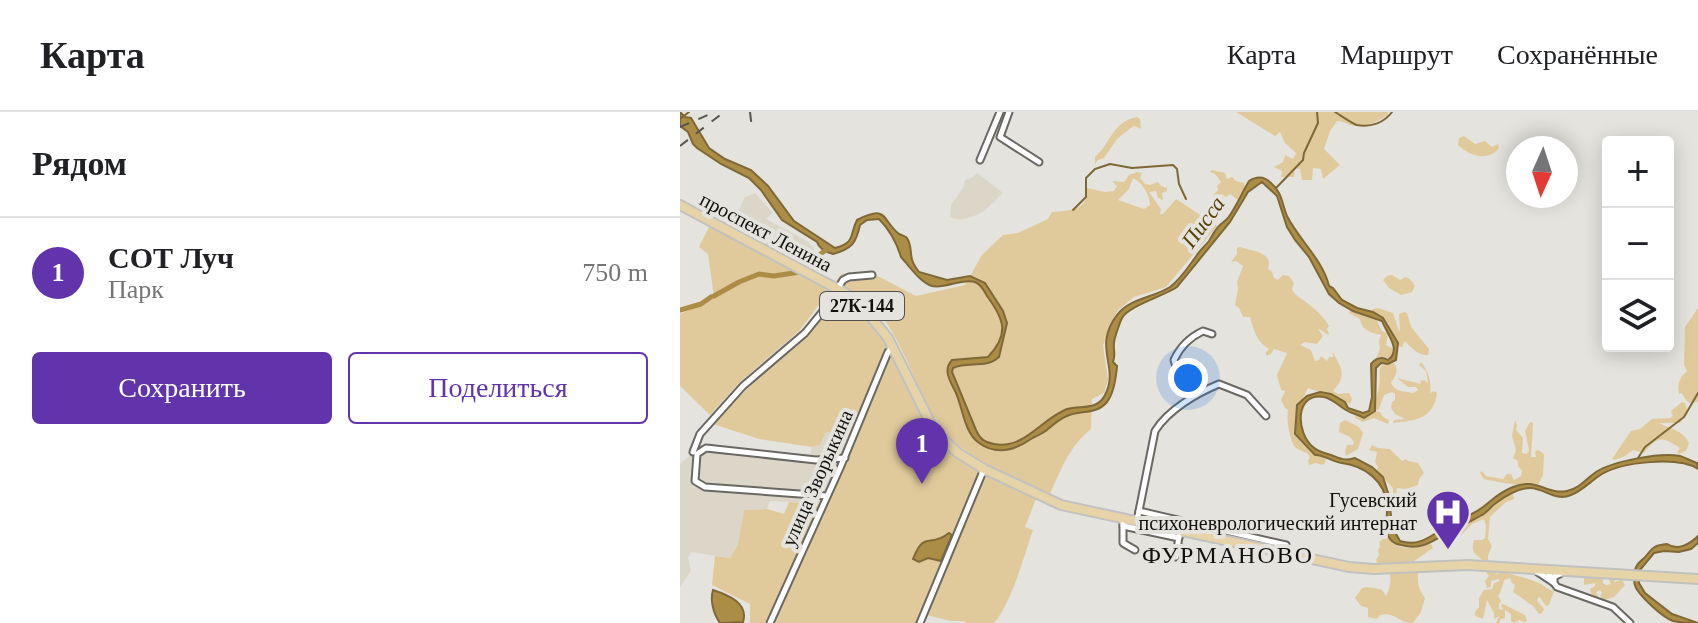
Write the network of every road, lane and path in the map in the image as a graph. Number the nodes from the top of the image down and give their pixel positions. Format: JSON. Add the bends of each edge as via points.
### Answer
{"nodes":[{"id":1,"x":1000,"y":112,"type":"edge"},
{"id":2,"x":1009,"y":112,"type":"edge"},
{"id":3,"x":996,"y":123,"type":"junction"},
{"id":4,"x":980,"y":160,"type":"dead end"},
{"id":5,"x":1039,"y":162,"type":"dead end"},
{"id":6,"x":680,"y":205,"type":"edge"},
{"id":7,"x":872,"y":275,"type":"dead end"},
{"id":8,"x":837,"y":288,"type":"junction"},
{"id":9,"x":1212,"y":334,"type":"dead end"},
{"id":10,"x":893,"y":346,"type":"junction"},
{"id":11,"x":1196,"y":394,"type":"junction"},
{"id":12,"x":1266,"y":416,"type":"dead end"},
{"id":13,"x":693,"y":452,"type":"dead end"},
{"id":14,"x":845,"y":458,"type":"junction"},
{"id":15,"x":984,"y":469,"type":"junction"},
{"id":16,"x":827,"y":496,"type":"junction"},
{"id":17,"x":1139,"y":511,"type":"junction"},
{"id":18,"x":1123,"y":522,"type":"junction"},
{"id":19,"x":1137,"y":522,"type":"junction"},
{"id":20,"x":1200,"y":525,"type":"junction"},
{"id":21,"x":1179,"y":534,"type":"junction"},
{"id":22,"x":1198,"y":535,"type":"junction"},
{"id":23,"x":1135,"y":550,"type":"dead end"},
{"id":24,"x":1285,"y":554,"type":"junction"},
{"id":25,"x":1176,"y":557,"type":"dead end"},
{"id":26,"x":1528,"y":568,"type":"junction"},
{"id":27,"x":1547,"y":569,"type":"junction"},
{"id":28,"x":1567,"y":571,"type":"junction"},
{"id":29,"x":1698,"y":579,"type":"edge"},
{"id":30,"x":1554,"y":583,"type":"junction"},
{"id":31,"x":770,"y":623,"type":"edge"},
{"id":32,"x":920,"y":623,"type":"edge"},
{"id":33,"x":1630,"y":623,"type":"edge"}],
"edges":[{"from":1,"to":3,"type":"street"},
{"from":2,"to":3,"type":"street"},
{"from":2,"to":5,"type":"street","via":[[1000,137]]},
{"from":3,"to":4,"type":"street"},
{"from":6,"to":8,"type":"main road","name":"проспект Ленина","number":"27К-144"},
{"from":7,"to":8,"type":"street","via":[[846,277]]},
{"from":8,"to":10,"type":"main road","name":"проспект Ленина","number":"27К-144","via":[[862,306]]},
{"from":8,"to":13,"type":"street","via":[[805,333],[743,386],[700,434]]},
{"from":9,"to":11,"type":"street","via":[[1198,333],[1174,360]]},
{"from":10,"to":14,"type":"street","name":"улица Зворыкина"},
{"from":10,"to":15,"type":"main road","name":"проспект Ленина","number":"27К-144","via":[[935,430]]},
{"from":11,"to":12,"type":"street","via":[[1219,384],[1247,395]]},
{"from":11,"to":17,"type":"street","via":[[1155,431]]},
{"from":14,"to":16,"type":"street","name":"улица Зворыкина"},
{"from":14,"to":16,"type":"street","via":[[816,460],[706,448],[697,454],[695,481],[705,487]]},
{"from":15,"to":18,"type":"main road","number":"27К-144","via":[[1053,503]]},
{"from":15,"to":32,"type":"street"},
{"from":16,"to":31,"type":"street","name":"улица Зворыкина"},
{"from":17,"to":19,"type":"street"},
{"from":17,"to":20,"type":"street"},
{"from":18,"to":19,"type":"main road","number":"27К-144"},
{"from":18,"to":21,"type":"street"},
{"from":18,"to":23,"type":"street","via":[[1123,543]]},
{"from":19,"to":21,"type":"main road","number":"27К-144"},
{"from":20,"to":22,"type":"street"},
{"from":20,"to":24,"type":"street","via":[[1286,545]]},
{"from":21,"to":22,"type":"main road","number":"27К-144"},
{"from":21,"to":25,"type":"street"},
{"from":22,"to":24,"type":"main road","number":"27К-144"},
{"from":24,"to":26,"type":"main road","number":"27К-144","via":[[1365,569]]},
{"from":26,"to":27,"type":"main road","number":"27К-144"},
{"from":26,"to":30,"type":"street"},
{"from":27,"to":28,"type":"main road","number":"27К-144"},
{"from":27,"to":30,"type":"street"},
{"from":28,"to":29,"type":"main road","number":"27К-144"},
{"from":28,"to":30,"type":"street","via":[[1556,575]]},
{"from":30,"to":33,"type":"street","via":[[1613,607]]}]}
